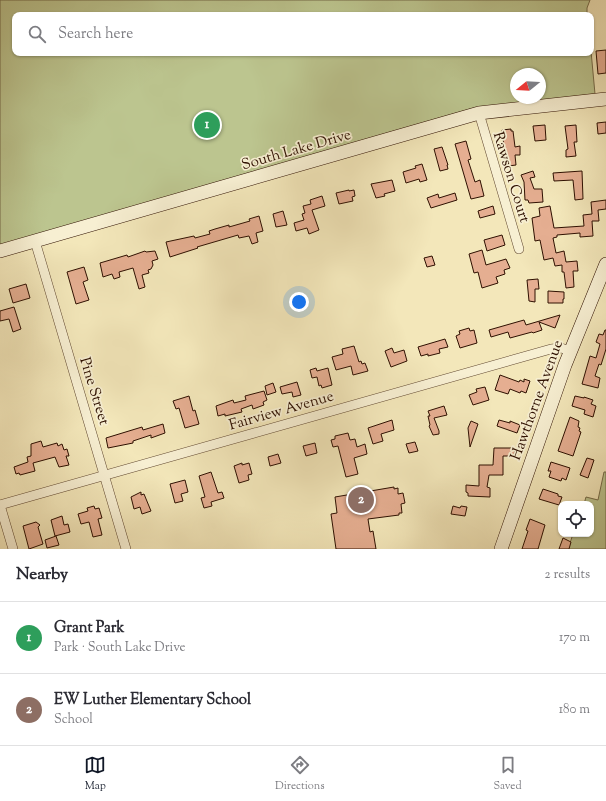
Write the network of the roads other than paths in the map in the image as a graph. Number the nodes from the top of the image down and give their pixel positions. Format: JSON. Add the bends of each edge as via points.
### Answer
{"nodes":[{"id":1,"x":606,"y":99,"type":"edge"},
{"id":2,"x":479,"y":113,"type":"junction"},
{"id":3,"x":35,"y":241,"type":"junction"},
{"id":4,"x":519,"y":249,"type":"dead end"},
{"id":5,"x":0,"y":251,"type":"edge"},
{"id":6,"x":606,"y":264,"type":"edge"},
{"id":7,"x":571,"y":351,"type":"junction"},
{"id":8,"x":105,"y":474,"type":"junction"},
{"id":9,"x":0,"y":505,"type":"edge"},
{"id":10,"x":13,"y":549,"type":"edge"},
{"id":11,"x":126,"y":549,"type":"edge"},
{"id":12,"x":501,"y":549,"type":"edge"}],
"edges":[{"from":1,"to":2,"type":"street","name":"South Lake Drive"},
{"from":2,"to":3,"type":"street","name":"South Lake Drive"},
{"from":2,"to":4,"type":"street","name":"Rawson Court"},
{"from":3,"to":5,"type":"street","name":"South Lake Drive"},
{"from":3,"to":8,"type":"street","name":"Pine Street"},
{"from":6,"to":7,"type":"street","name":"Hawthorne Avenue"},
{"from":7,"to":8,"type":"street","name":"Fairview Avenue","via":[[551,348]]},
{"from":7,"to":12,"type":"street","name":"Hawthorne Avenue"},
{"from":8,"to":9,"type":"street","name":"Fairview Avenue"},
{"from":8,"to":11,"type":"street","name":"Pine Street"},
{"from":9,"to":10,"type":"street"}]}
